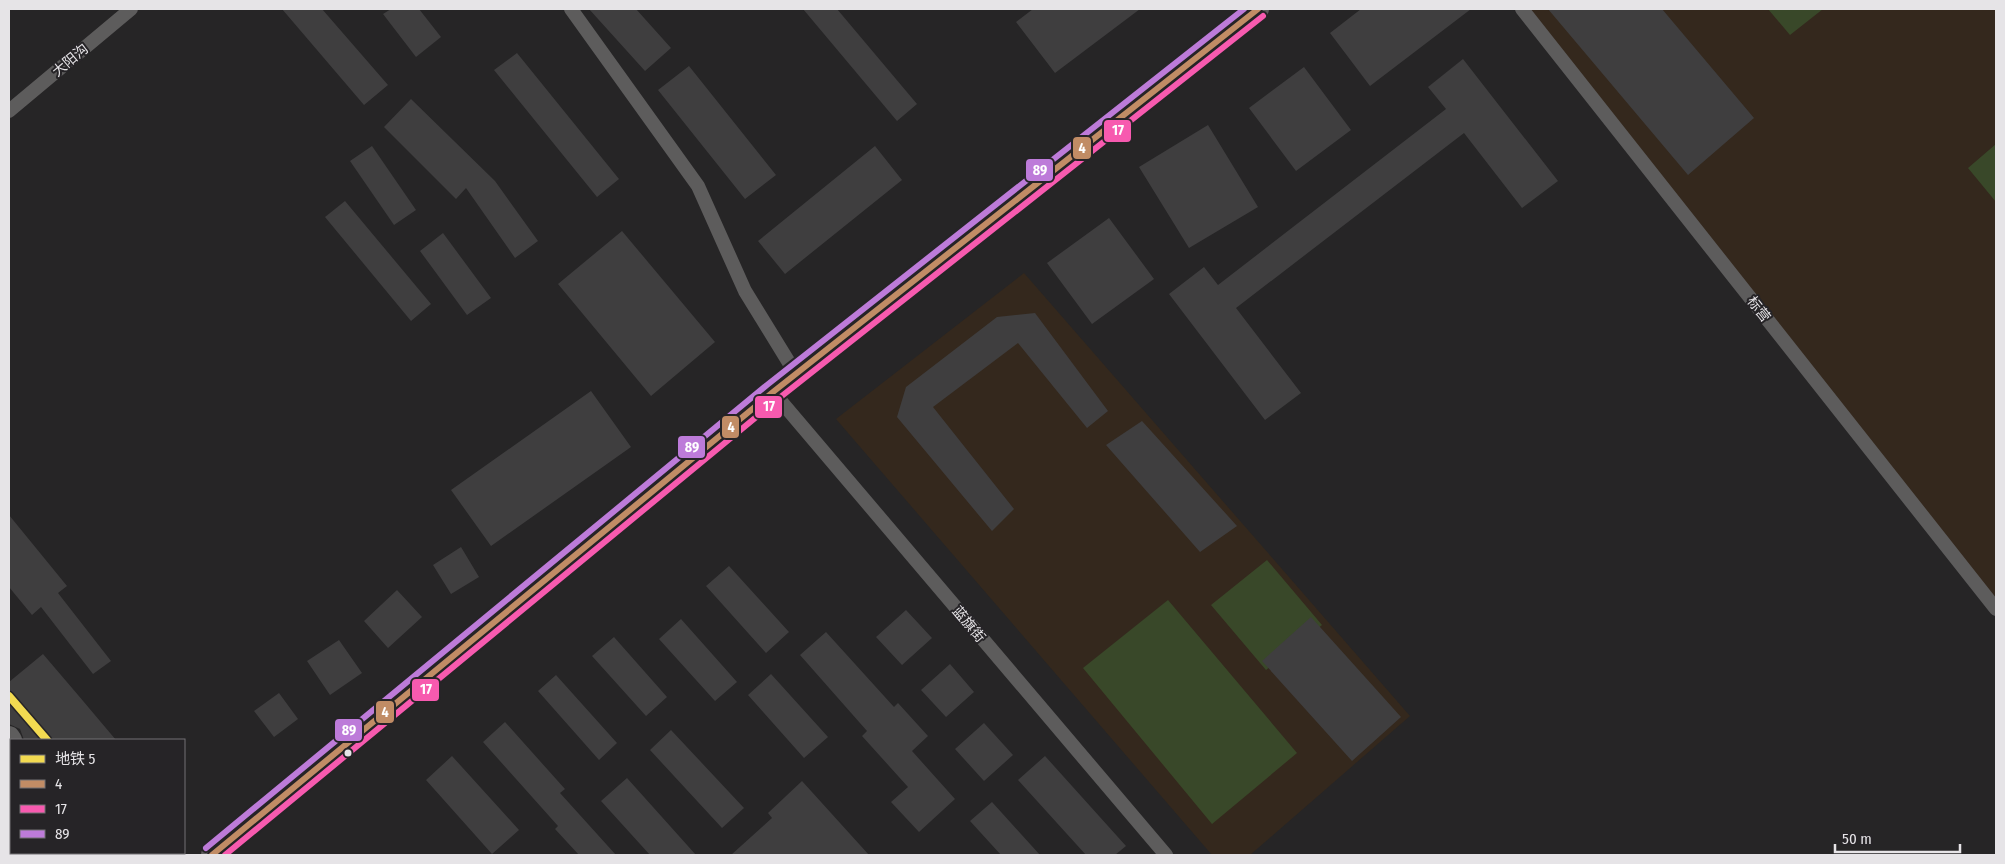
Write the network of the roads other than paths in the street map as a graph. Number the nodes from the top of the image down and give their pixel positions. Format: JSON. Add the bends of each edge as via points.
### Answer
{"nodes":[{"id":1,"x":131,"y":9,"type":"edge"},
{"id":2,"x":571,"y":9,"type":"edge"},
{"id":3,"x":1258,"y":9,"type":"edge"},
{"id":4,"x":1522,"y":9,"type":"edge"},
{"id":5,"x":9,"y":111,"type":"edge"},
{"id":6,"x":796,"y":374,"type":"junction"},
{"id":7,"x":773,"y":392,"type":"junction"},
{"id":8,"x":1996,"y":609,"type":"edge"},
{"id":9,"x":212,"y":855,"type":"edge"},
{"id":10,"x":1166,"y":855,"type":"edge"}],
"edges":[{"from":1,"to":5,"type":"street","name":"大阳沟"},
{"from":2,"to":6,"type":"street","via":[[698,186],[745,291]]},
{"from":3,"to":6,"type":"main road"},
{"from":4,"to":8,"type":"street","name":"标营"},
{"from":6,"to":7,"type":"main road"},
{"from":7,"to":9,"type":"main road"},
{"from":7,"to":10,"type":"street","name":"蓝旗街"}]}
